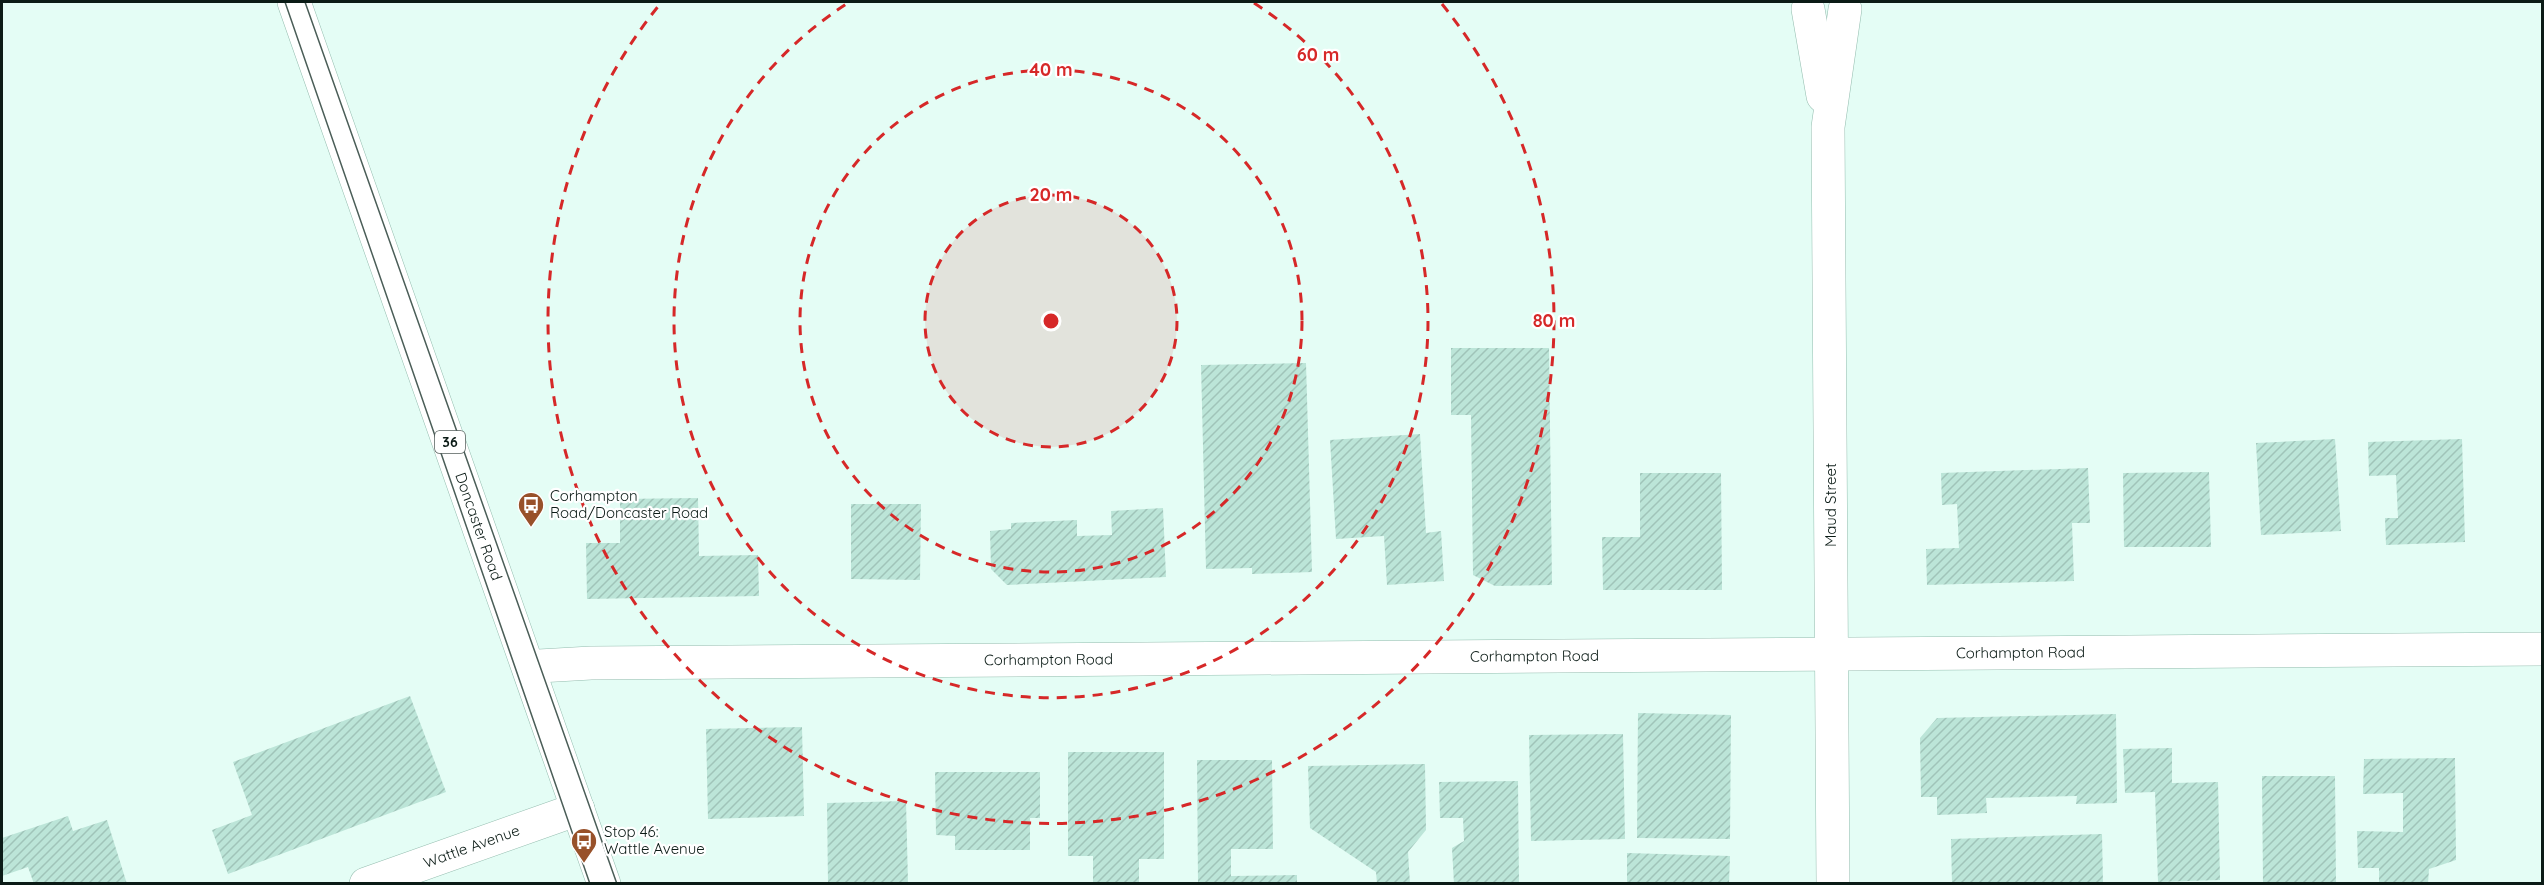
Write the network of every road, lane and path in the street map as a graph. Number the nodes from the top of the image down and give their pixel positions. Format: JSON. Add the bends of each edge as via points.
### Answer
{"nodes":[{"id":1,"x":294,"y":2,"type":"edge"},
{"id":2,"x":1805,"y":5,"type":"edge"},
{"id":3,"x":1849,"y":5,"type":"edge"},
{"id":4,"x":1828,"y":127,"type":"junction"},
{"id":5,"x":2542,"y":649,"type":"edge"},
{"id":6,"x":1831,"y":653,"type":"junction"},
{"id":7,"x":530,"y":669,"type":"junction"},
{"id":8,"x":578,"y":809,"type":"junction"},
{"id":9,"x":366,"y":884,"type":"edge"},
{"id":10,"x":604,"y":884,"type":"edge"},
{"id":11,"x":1833,"y":884,"type":"edge"}],
"edges":[{"from":1,"to":7,"type":"street","name":"Doncaster Road","number":"36"},
{"from":2,"to":3,"type":"street","via":[[1827,15]]},
{"from":2,"to":4,"type":"street","name":"Maud Street"},
{"from":3,"to":4,"type":"street","name":"Maud Street"},
{"from":4,"to":6,"type":"street","name":"Maud Street"},
{"from":5,"to":6,"type":"street","name":"Corhampton Road"},
{"from":6,"to":7,"type":"street","name":"Corhampton Road","via":[[591,663]]},
{"from":6,"to":11,"type":"street","name":"Maud Street"},
{"from":7,"to":8,"type":"street","name":"Doncaster Road","number":"36"},
{"from":8,"to":9,"type":"street","name":"Wattle Avenue"},
{"from":8,"to":10,"type":"street","name":"Doncaster Road","number":"36"}]}
